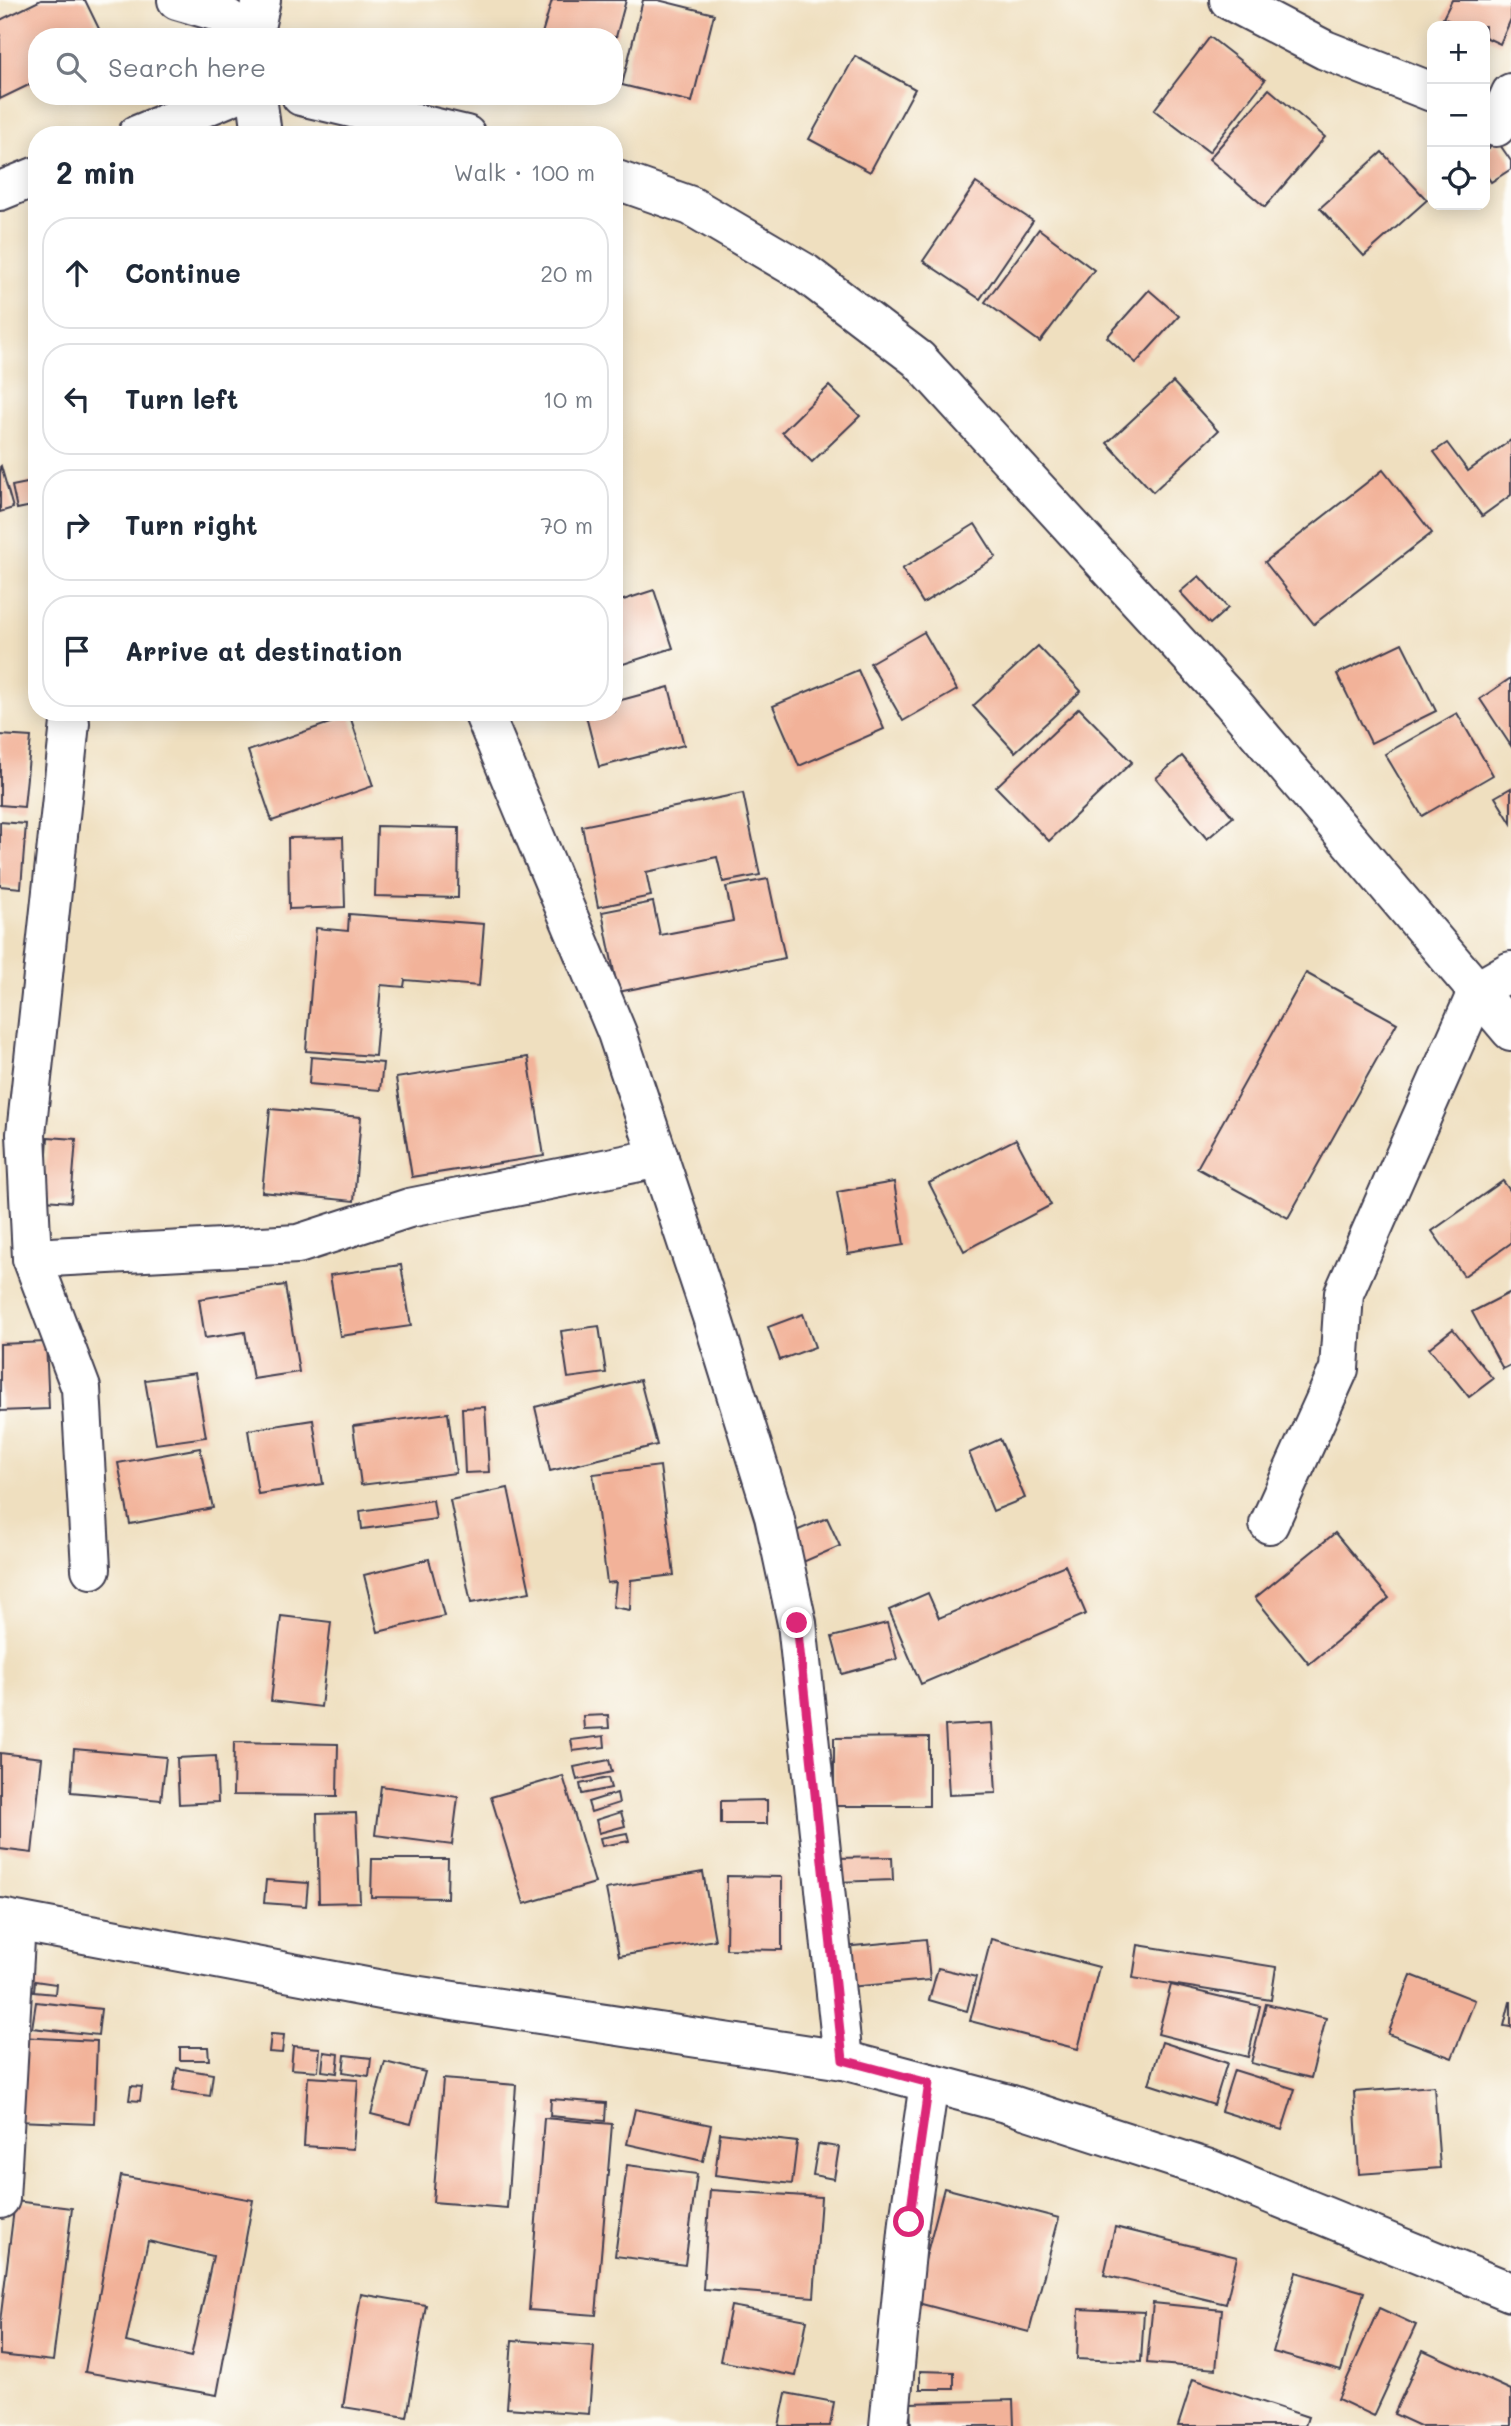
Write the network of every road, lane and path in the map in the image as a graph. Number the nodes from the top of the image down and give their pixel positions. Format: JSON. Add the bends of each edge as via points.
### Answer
{"nodes":[{"id":1,"x":177,"y":0,"type":"edge"},
{"id":2,"x":261,"y":0,"type":"edge"},
{"id":3,"x":1229,"y":0,"type":"edge"},
{"id":4,"x":240,"y":28,"type":"edge"},
{"id":5,"x":255,"y":28,"type":"edge"},
{"id":6,"x":1427,"y":90,"type":"edge"},
{"id":7,"x":209,"y":105,"type":"edge"},
{"id":8,"x":258,"y":105,"type":"edge"},
{"id":9,"x":339,"y":105,"type":"edge"},
{"id":10,"x":159,"y":126,"type":"edge"},
{"id":11,"x":261,"y":126,"type":"edge"},
{"id":12,"x":428,"y":126,"type":"edge"},
{"id":13,"x":28,"y":180,"type":"edge"},
{"id":14,"x":623,"y":182,"type":"edge"},
{"id":15,"x":0,"y":191,"type":"edge"},
{"id":16,"x":487,"y":721,"type":"edge"},
{"id":17,"x":70,"y":723,"type":"dead end"},
{"id":18,"x":1511,"y":971,"type":"edge"},
{"id":19,"x":1478,"y":990,"type":"junction"},
{"id":20,"x":1511,"y":1031,"type":"edge"},
{"id":21,"x":659,"y":1158,"type":"junction"},
{"id":22,"x":32,"y":1258,"type":"junction"},
{"id":23,"x":1269,"y":1524,"type":"dead end"},
{"id":24,"x":91,"y":1569,"type":"dead end"},
{"id":25,"x":8,"y":1920,"type":"edge"},
{"id":26,"x":843,"y":2060,"type":"junction"},
{"id":27,"x":929,"y":2083,"type":"junction"},
{"id":28,"x":0,"y":2199,"type":"edge"},
{"id":29,"x":1511,"y":2292,"type":"edge"},
{"id":30,"x":889,"y":2426,"type":"edge"}],
"edges":[{"from":1,"to":4,"type":"street","via":[[218,12]]},
{"from":2,"to":5,"type":"street"},
{"from":3,"to":6,"type":"street","via":[[1325,50]]},
{"from":7,"to":10,"type":"street"},
{"from":8,"to":11,"type":"street"},
{"from":9,"to":12,"type":"street"},
{"from":13,"to":15,"type":"street"},
{"from":14,"to":19,"type":"street","via":[[691,206],[805,273],[918,359],[1231,701]]},
{"from":16,"to":21,"type":"street","via":[[617,1033]]},
{"from":17,"to":22,"type":"street","via":[[26,1134]]},
{"from":18,"to":19,"type":"street"},
{"from":19,"to":20,"type":"street"},
{"from":19,"to":23,"type":"street","via":[[1344,1293],[1339,1368]]},
{"from":21,"to":22,"type":"street","via":[[410,1208],[298,1244]]},
{"from":21,"to":26,"type":"street","via":[[774,1516],[797,1623]]},
{"from":22,"to":24,"type":"street","via":[[80,1388]]},
{"from":25,"to":26,"type":"street","via":[[387,1991]]},
{"from":25,"to":28,"type":"street"},
{"from":26,"to":27,"type":"street"},
{"from":27,"to":29,"type":"street","via":[[1209,2169]]},
{"from":27,"to":30,"type":"street","via":[[909,2222]]}]}
